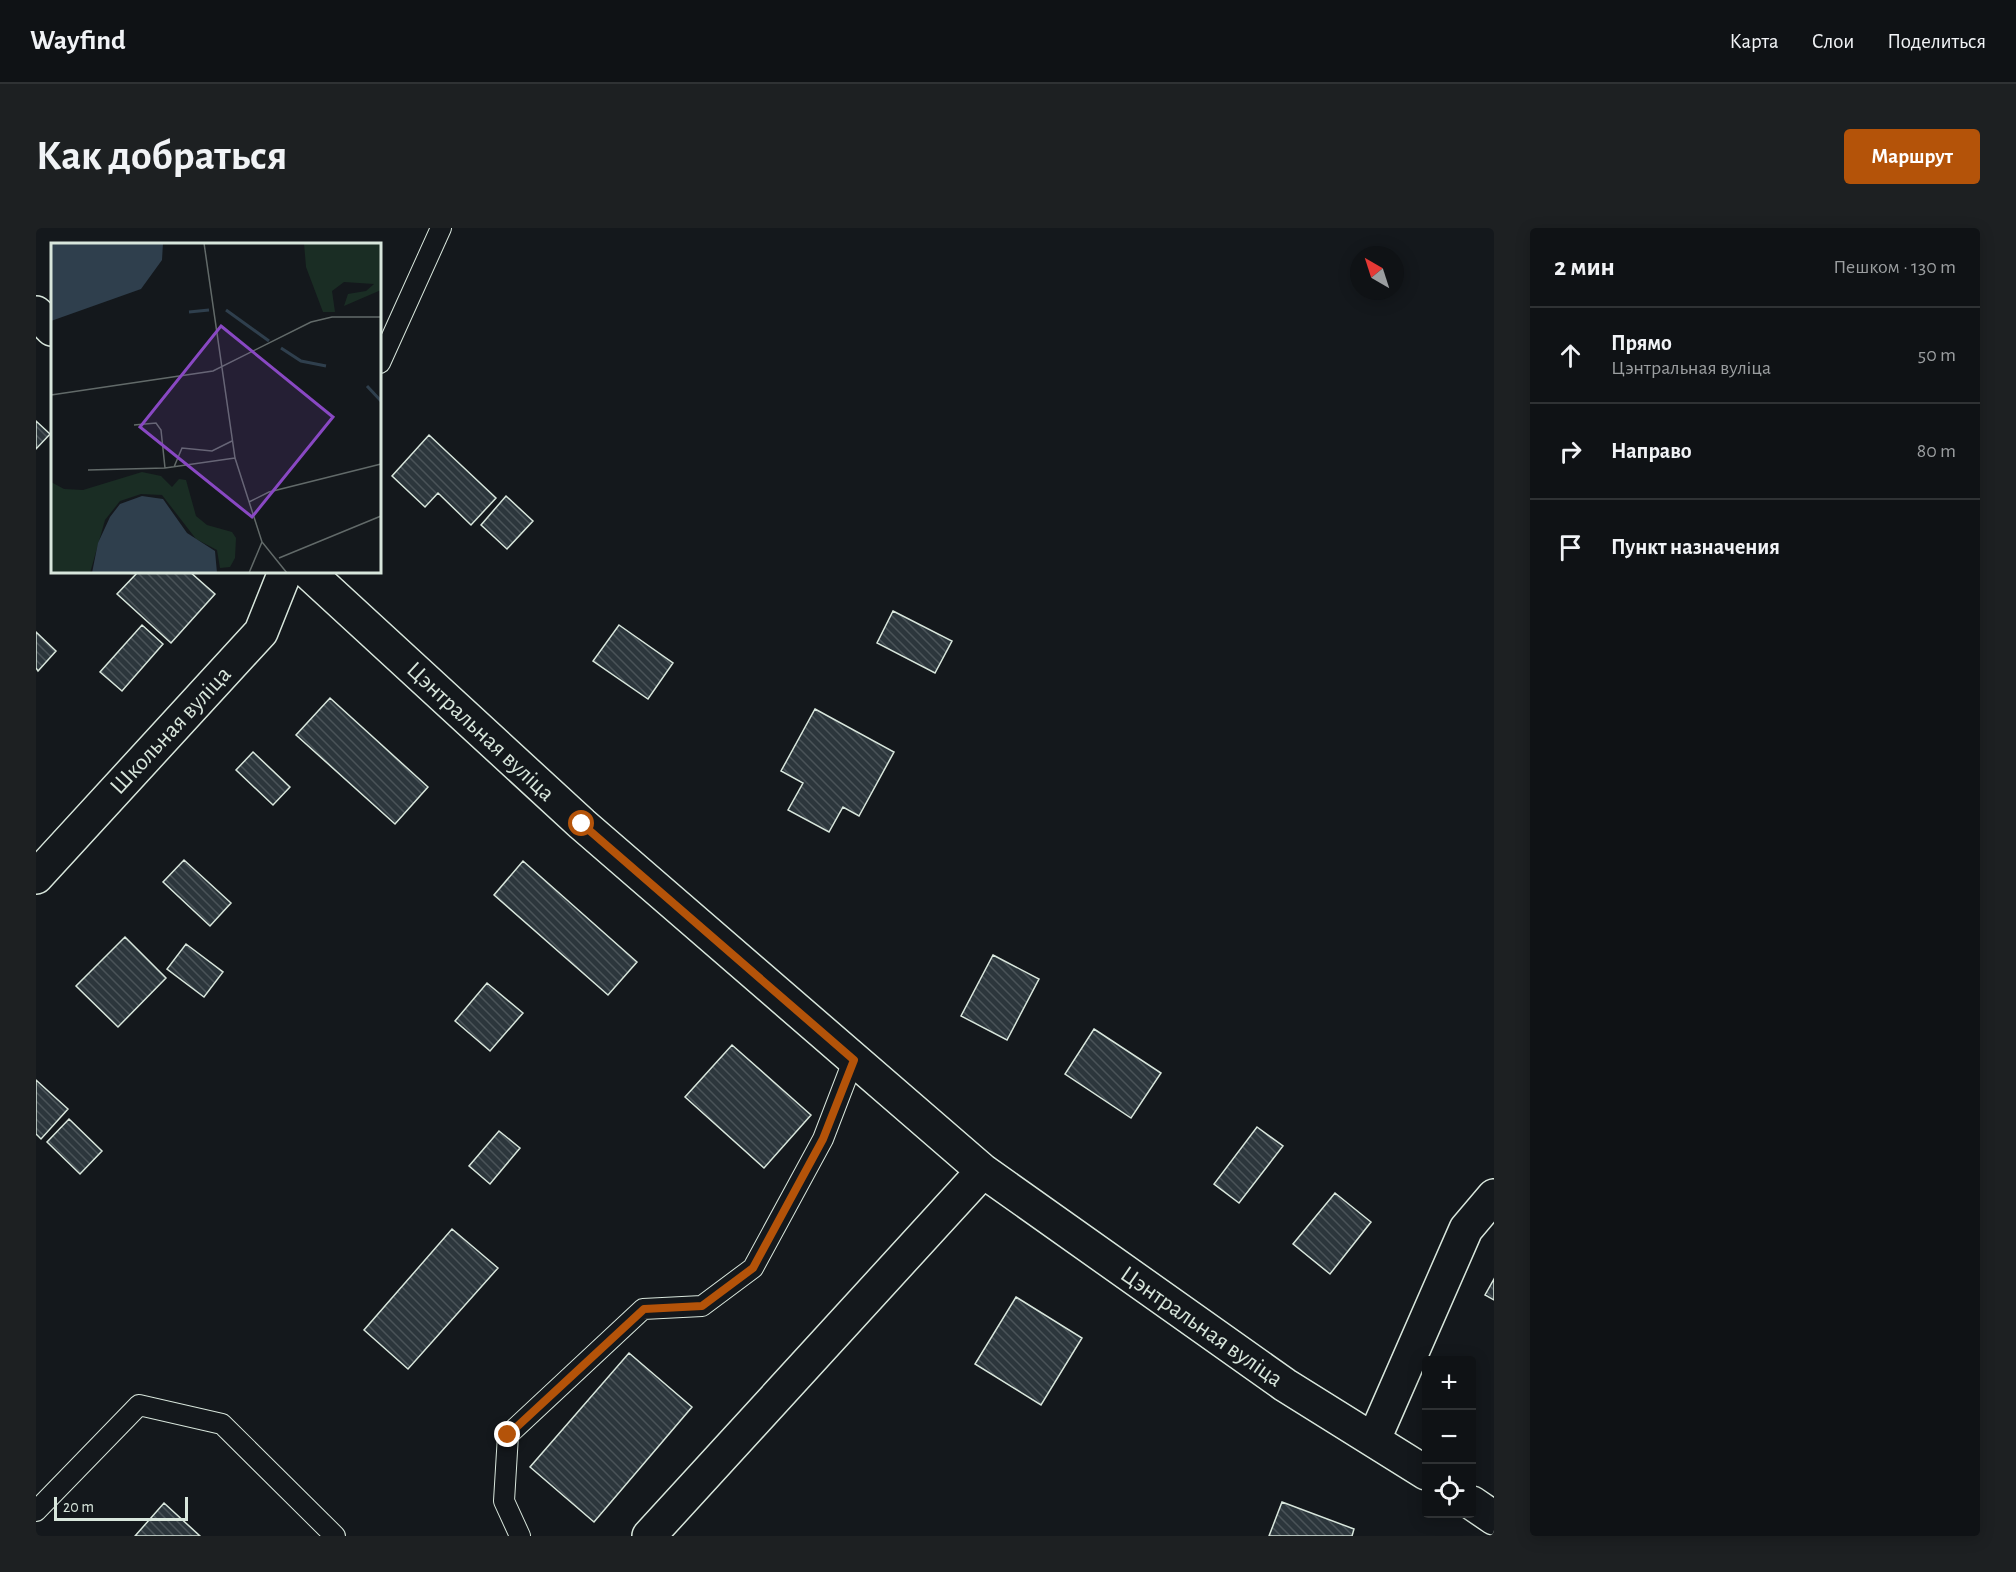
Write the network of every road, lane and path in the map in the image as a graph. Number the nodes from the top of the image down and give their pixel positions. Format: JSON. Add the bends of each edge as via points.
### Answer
{"nodes":[{"id":1,"x":441,"y":228,"type":"edge"},
{"id":2,"x":36,"y":314,"type":"edge"},
{"id":3,"x":51,"y":328,"type":"edge"},
{"id":4,"x":381,"y":361,"type":"edge"},
{"id":5,"x":285,"y":573,"type":"edge"},
{"id":6,"x":309,"y":573,"type":"edge"},
{"id":7,"x":36,"y":877,"type":"edge"},
{"id":8,"x":854,"y":1060,"type":"junction"},
{"id":9,"x":983,"y":1172,"type":"junction"},
{"id":10,"x":1494,"y":1196,"type":"edge"},
{"id":11,"x":1374,"y":1438,"type":"junction"},
{"id":12,"x":1422,"y":1470,"type":"edge"},
{"id":13,"x":1476,"y":1506,"type":"edge"},
{"id":14,"x":36,"y":1511,"type":"edge"},
{"id":15,"x":1494,"y":1518,"type":"edge"},
{"id":16,"x":335,"y":1536,"type":"edge"},
{"id":17,"x":520,"y":1536,"type":"edge"},
{"id":18,"x":649,"y":1536,"type":"edge"}],
"edges":[{"from":1,"to":4,"type":"lane"},
{"from":2,"to":3,"type":"street"},
{"from":5,"to":7,"type":"street","name":"Школьная вуліца","via":[[261,632]]},
{"from":6,"to":8,"type":"street","name":"Цэнтральная вуліца","via":[[582,824]]},
{"from":8,"to":9,"type":"street","name":"Цэнтральная вуліца"},
{"from":8,"to":17,"type":"lane","via":[[823,1139],[753,1268],[702,1306],[644,1309],[508,1435],[504,1501]]},
{"from":9,"to":11,"type":"street","name":"Цэнтральная вуліца","via":[[1285,1385]]},
{"from":9,"to":18,"type":"street"},
{"from":10,"to":11,"type":"street","via":[[1466,1229]]},
{"from":11,"to":12,"type":"street","name":"Цэнтральная вуліца"},
{"from":13,"to":15,"type":"street"},
{"from":14,"to":16,"type":"lane","via":[[139,1405],[222,1424]]}]}
